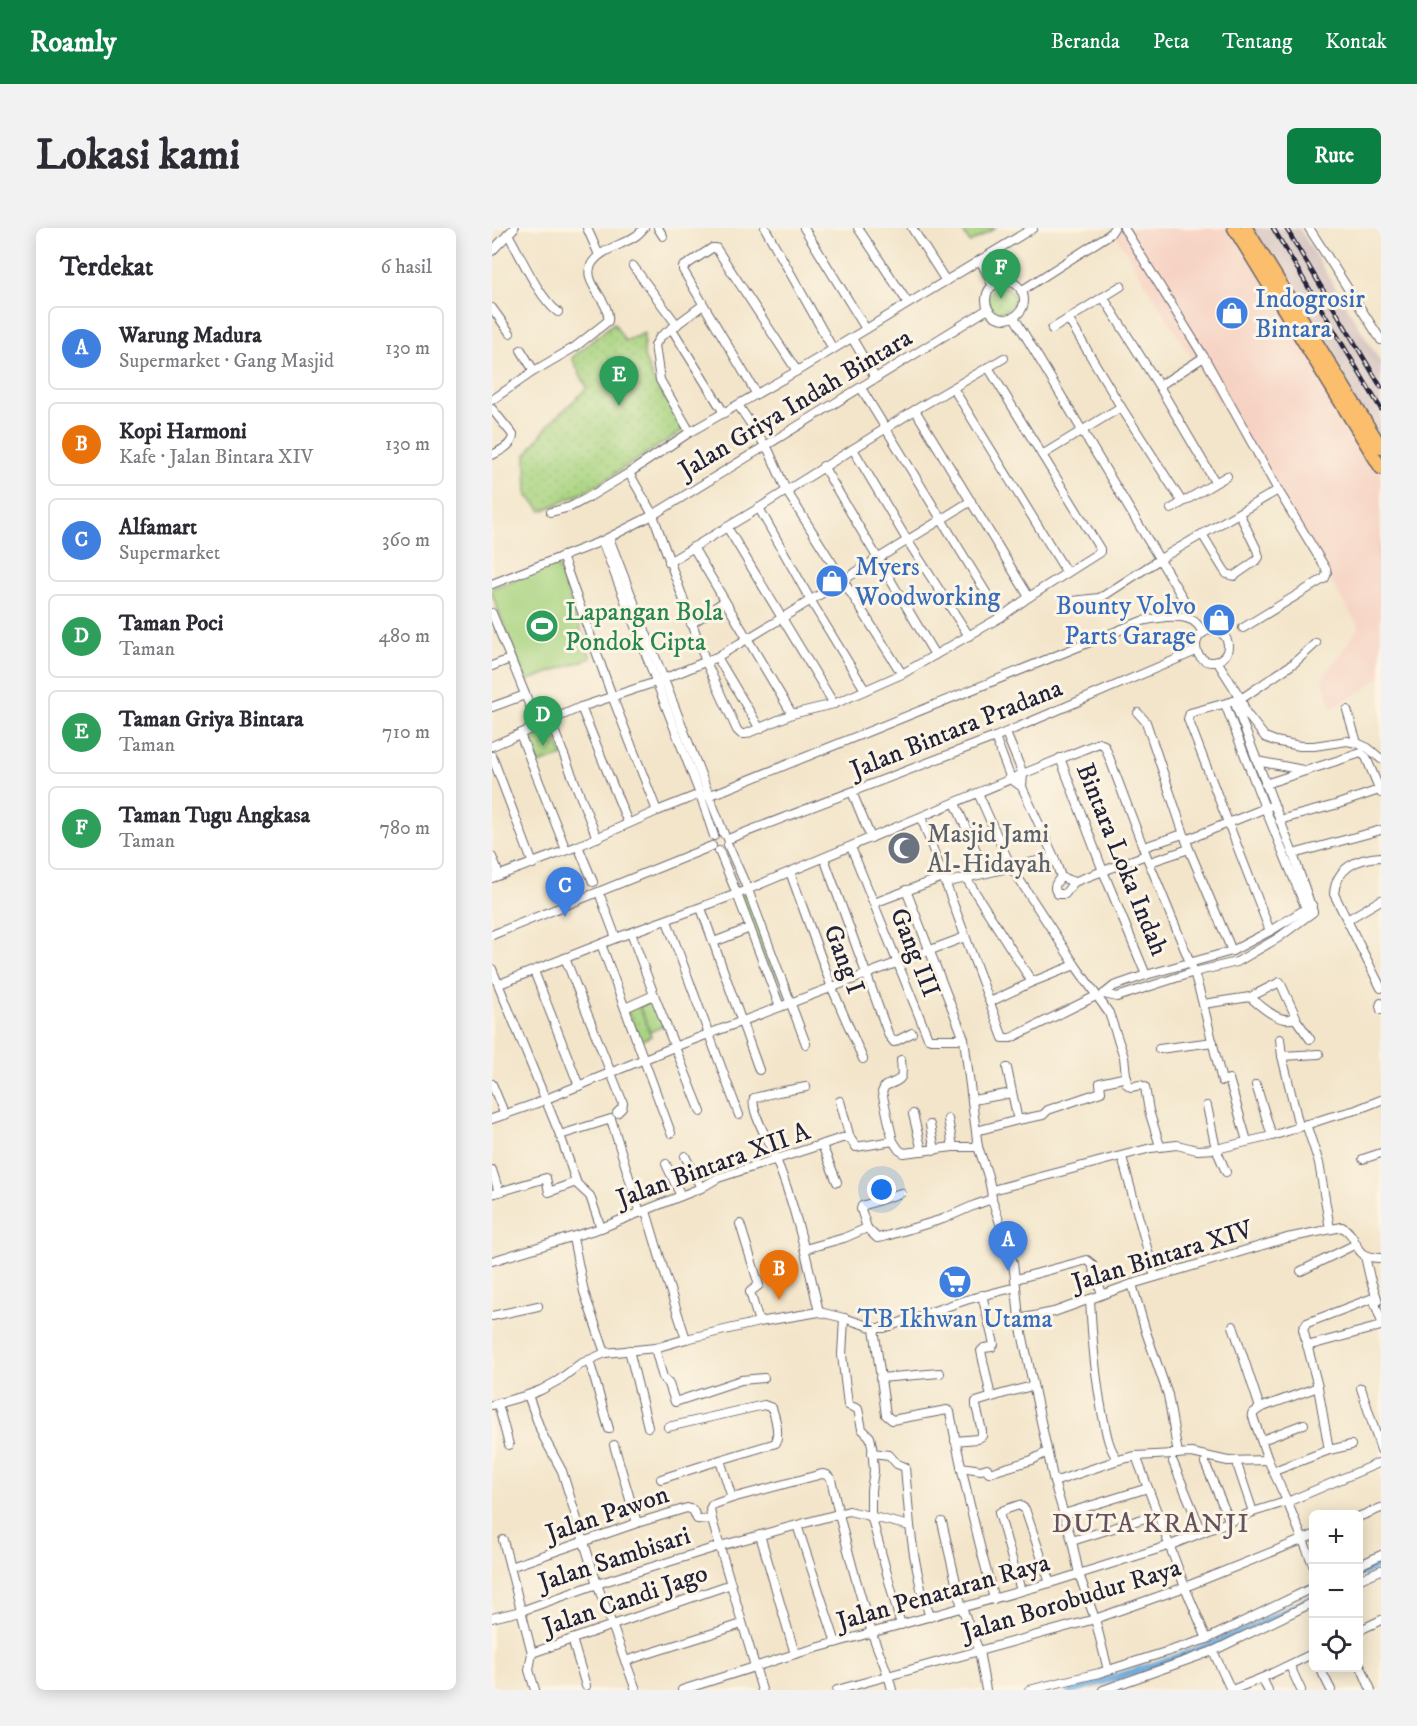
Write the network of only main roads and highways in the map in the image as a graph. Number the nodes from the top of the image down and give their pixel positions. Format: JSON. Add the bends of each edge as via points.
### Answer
{"nodes":[{"id":1,"x":1233,"y":228,"type":"edge"},
{"id":2,"x":1246,"y":228,"type":"edge"},
{"id":3,"x":1257,"y":257,"type":"junction"},
{"id":4,"x":1381,"y":447,"type":"edge"},
{"id":5,"x":1381,"y":468,"type":"edge"}],
"edges":[{"from":1,"to":3,"type":"main road"},
{"from":2,"to":3,"type":"main road"},
{"from":3,"to":4,"type":"main road"},
{"from":3,"to":5,"type":"main road"}]}
